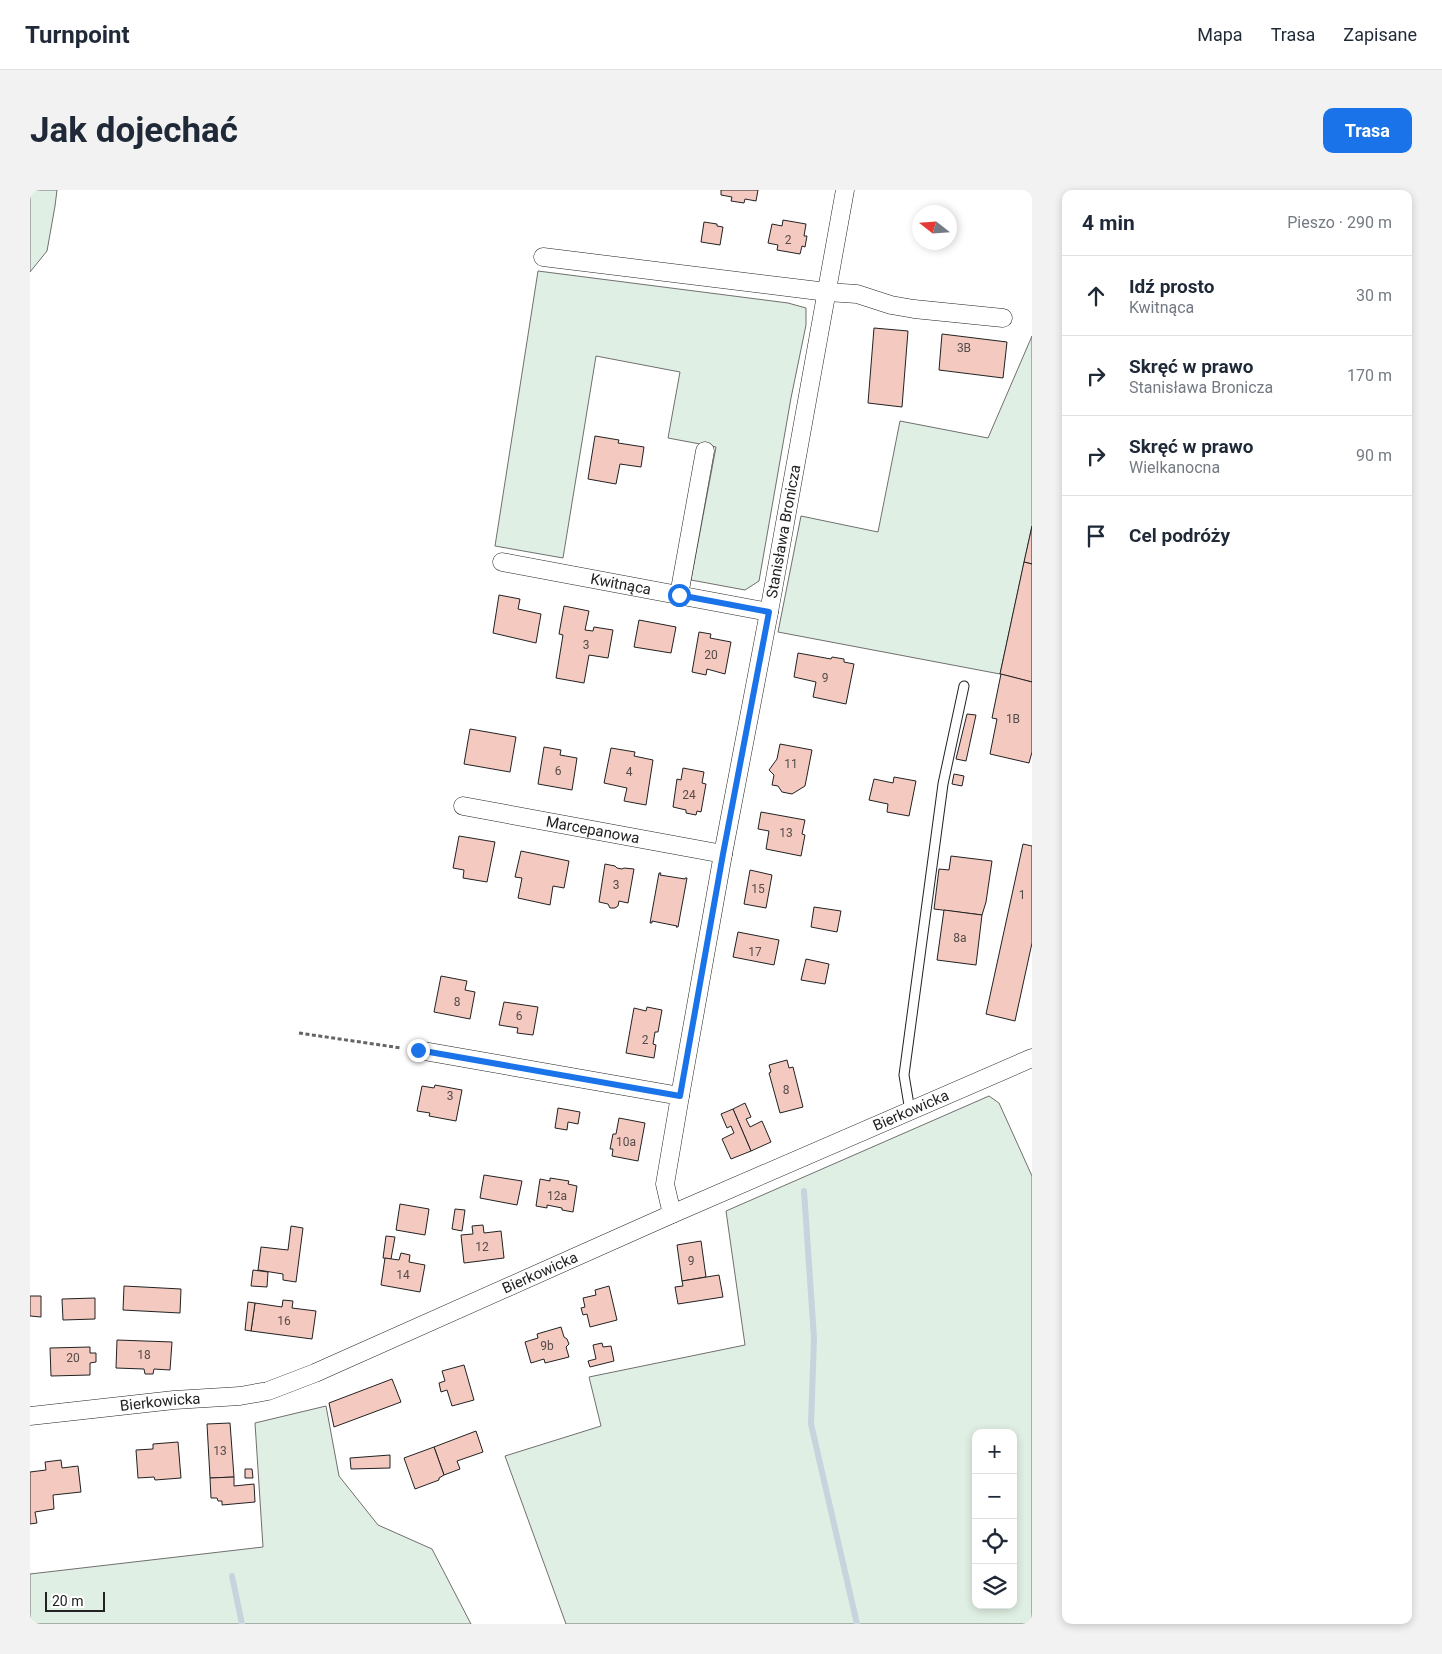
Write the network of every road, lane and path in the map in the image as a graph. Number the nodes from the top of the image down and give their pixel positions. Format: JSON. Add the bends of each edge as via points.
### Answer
{"nodes":[{"id":1,"x":846,"y":190,"type":"edge"},
{"id":2,"x":543,"y":257,"type":"dead end"},
{"id":3,"x":827,"y":292,"type":"junction"},
{"id":4,"x":1003,"y":318,"type":"dead end"},
{"id":5,"x":705,"y":451,"type":"dead end"},
{"id":6,"x":502,"y":562,"type":"dead end"},
{"id":7,"x":679,"y":595,"type":"junction"},
{"id":8,"x":769,"y":612,"type":"junction"},
{"id":9,"x":964,"y":686,"type":"dead end"},
{"id":10,"x":463,"y":806,"type":"dead end"},
{"id":11,"x":723,"y":854,"type":"junction"},
{"id":12,"x":299,"y":1033,"type":"dead end"},
{"id":13,"x":418,"y":1050,"type":"joint"},
{"id":14,"x":1032,"y":1058,"type":"edge"},
{"id":15,"x":680,"y":1096,"type":"junction"},
{"id":16,"x":910,"y":1111,"type":"junction"},
{"id":17,"x":672,"y":1214,"type":"junction"},
{"id":18,"x":30,"y":1416,"type":"edge"}],
"edges":[{"from":1,"to":3,"type":"street","name":"Stanisława Bronicza"},
{"from":2,"to":3,"type":"street"},
{"from":3,"to":4,"type":"street","via":[[857,294],[914,309]]},
{"from":3,"to":8,"type":"street","name":"Stanisława Bronicza"},
{"from":5,"to":7,"type":"street"},
{"from":6,"to":7,"type":"street","name":"Kwitnąca"},
{"from":7,"to":8,"type":"street","name":"Kwitnąca"},
{"from":8,"to":11,"type":"street","name":"Stanisława Bronicza"},
{"from":9,"to":16,"type":"lane","via":[[943,784],[904,1074]]},
{"from":10,"to":11,"type":"street","name":"Marcepanowa"},
{"from":11,"to":15,"type":"street","name":"Stanisława Bronicza"},
{"from":12,"to":13,"type":"path"},
{"from":13,"to":15,"type":"street"},
{"from":14,"to":16,"type":"street","name":"Bierkowicka"},
{"from":15,"to":17,"type":"street","name":"Stanisława Bronicza","via":[[666,1184]]},
{"from":16,"to":17,"type":"street","name":"Bierkowicka"},
{"from":17,"to":18,"type":"street","name":"Bierkowicka","via":[[268,1391]]}]}
